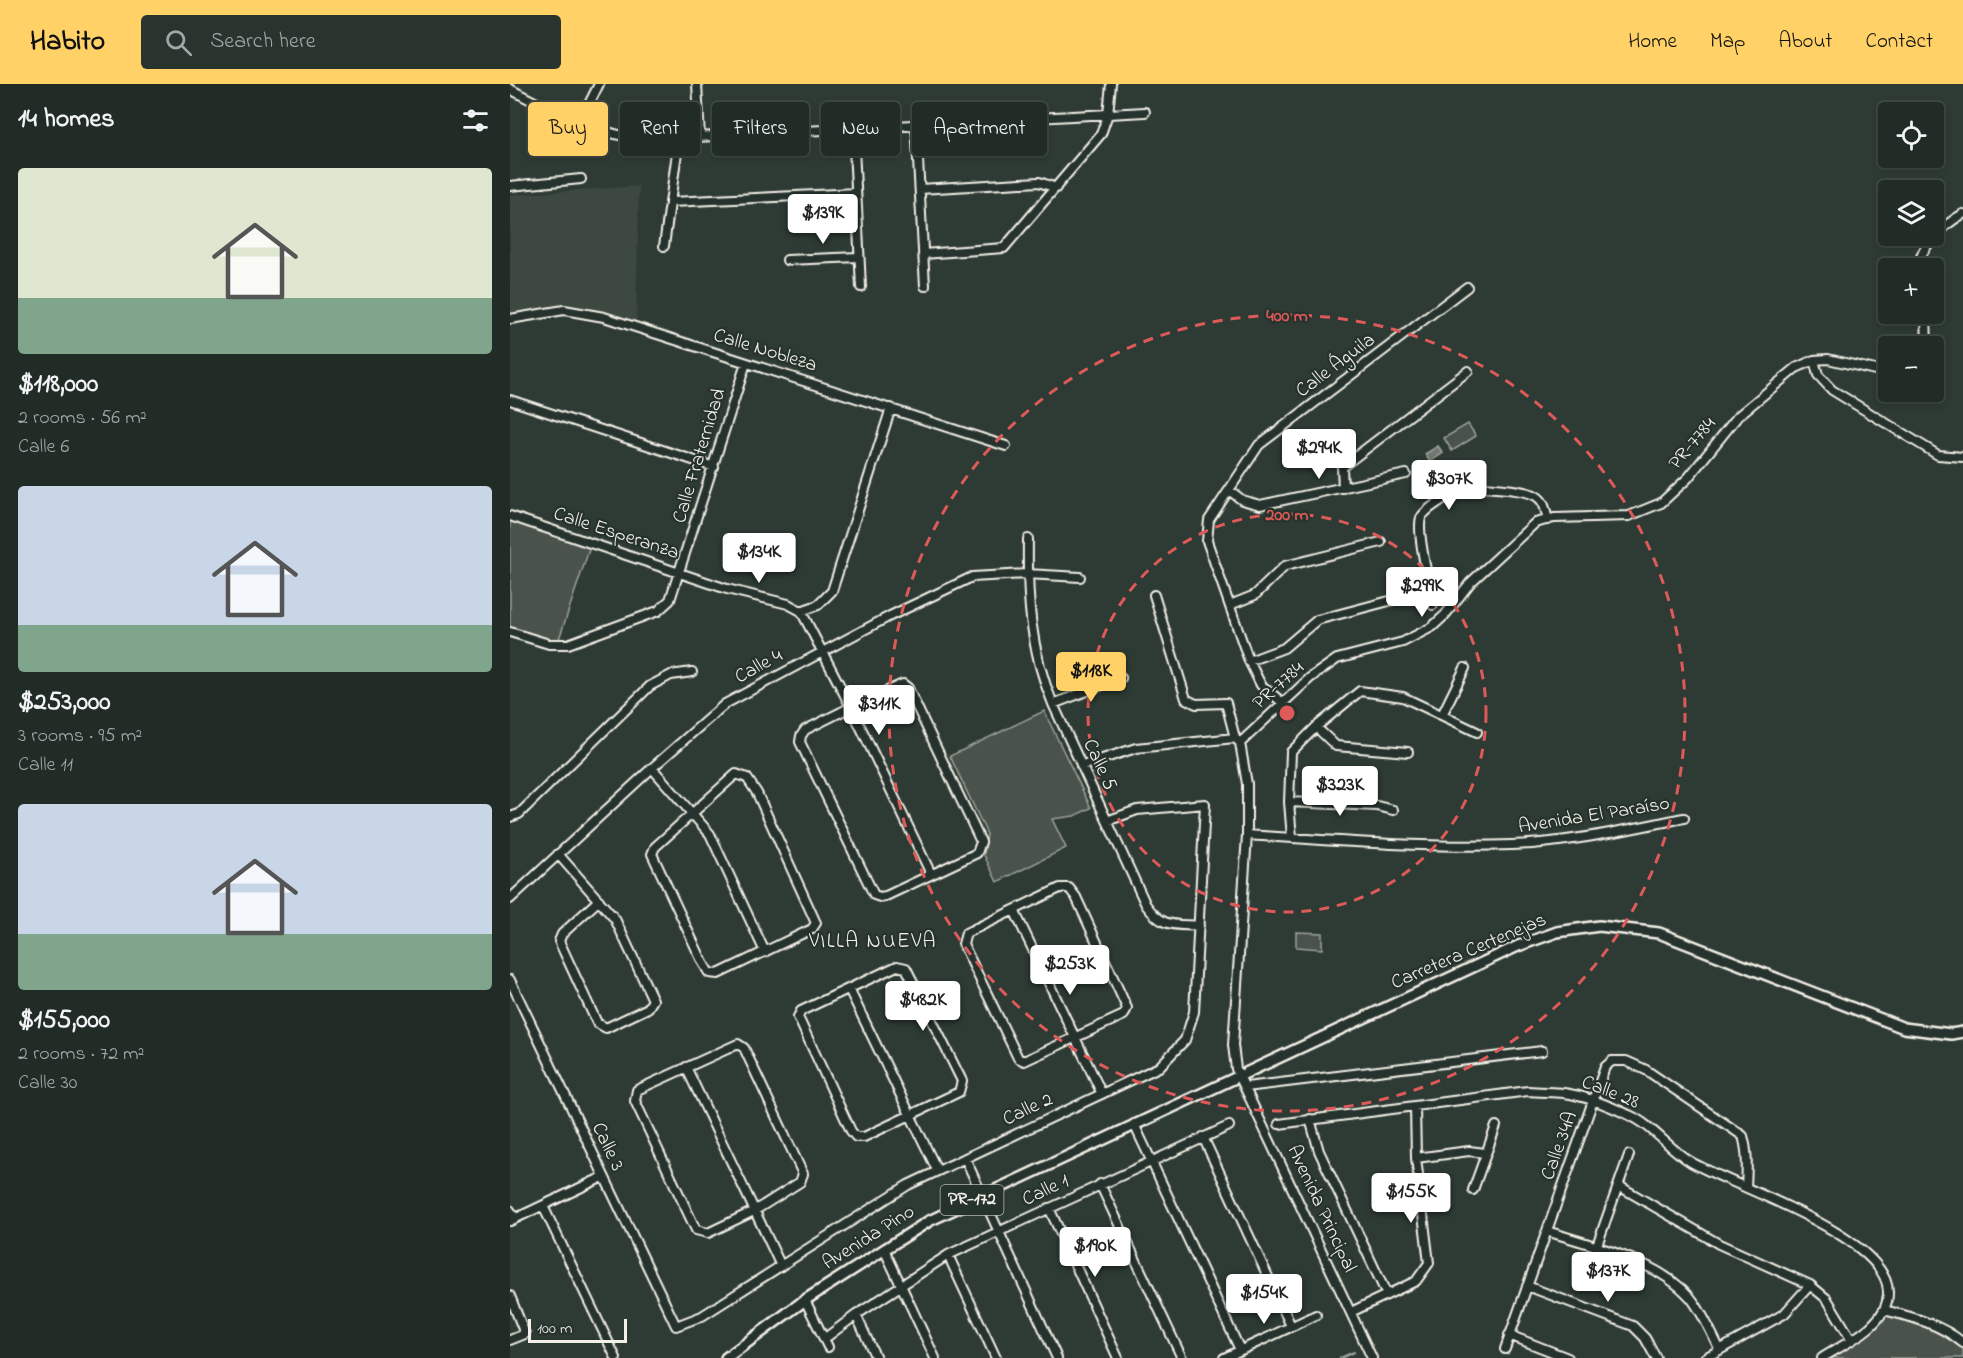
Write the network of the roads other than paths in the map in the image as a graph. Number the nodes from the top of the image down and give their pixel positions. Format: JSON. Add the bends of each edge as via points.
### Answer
{"nodes":[{"id":1,"x":599,"y":84,"type":"edge"},
{"id":2,"x":697,"y":84,"type":"edge"},
{"id":3,"x":1111,"y":84,"type":"edge"},
{"id":4,"x":510,"y":89,"type":"edge"},
{"id":5,"x":534,"y":102,"type":"edge"},
{"id":6,"x":590,"y":102,"type":"edge"},
{"id":7,"x":698,"y":102,"type":"edge"},
{"id":8,"x":1145,"y":112,"type":"dead end"},
{"id":9,"x":1108,"y":114,"type":"junction"},
{"id":10,"x":1047,"y":117,"type":"edge"},
{"id":11,"x":821,"y":130,"type":"edge"},
{"id":12,"x":700,"y":136,"type":"edge"},
{"id":13,"x":677,"y":156,"type":"edge"},
{"id":14,"x":854,"y":156,"type":"edge"},
{"id":15,"x":918,"y":156,"type":"edge"},
{"id":16,"x":581,"y":179,"type":"dead end"},
{"id":17,"x":510,"y":186,"type":"edge"},
{"id":18,"x":1056,"y":188,"type":"junction"},
{"id":19,"x":920,"y":189,"type":"junction"},
{"id":20,"x":856,"y":193,"type":"junction"},
{"id":21,"x":671,"y":202,"type":"junction"},
{"id":22,"x":1963,"y":214,"type":"edge"},
{"id":23,"x":664,"y":246,"type":"dead end"},
{"id":24,"x":923,"y":254,"type":"junction"},
{"id":25,"x":859,"y":257,"type":"junction"},
{"id":26,"x":1921,"y":258,"type":"edge"},
{"id":27,"x":787,"y":260,"type":"dead end"},
{"id":28,"x":924,"y":286,"type":"dead end"},
{"id":29,"x":861,"y":287,"type":"dead end"},
{"id":30,"x":1467,"y":287,"type":"dead end"},
{"id":31,"x":510,"y":319,"type":"edge"},
{"id":32,"x":1814,"y":360,"type":"junction"},
{"id":33,"x":746,"y":363,"type":"junction"},
{"id":34,"x":1468,"y":371,"type":"dead end"},
{"id":35,"x":1878,"y":371,"type":"edge"},
{"id":36,"x":510,"y":400,"type":"edge"},
{"id":37,"x":891,"y":408,"type":"junction"},
{"id":38,"x":1006,"y":446,"type":"dead end"},
{"id":39,"x":1963,"y":457,"type":"edge"},
{"id":40,"x":714,"y":467,"type":"junction"},
{"id":41,"x":1406,"y":474,"type":"dead end"},
{"id":42,"x":1343,"y":488,"type":"junction"},
{"id":43,"x":1229,"y":490,"type":"junction"},
{"id":44,"x":510,"y":516,"type":"edge"},
{"id":45,"x":1548,"y":520,"type":"junction"},
{"id":46,"x":1028,"y":539,"type":"dead end"},
{"id":47,"x":1381,"y":542,"type":"dead end"},
{"id":48,"x":680,"y":572,"type":"junction"},
{"id":49,"x":1027,"y":574,"type":"junction"},
{"id":50,"x":1080,"y":577,"type":"dead end"},
{"id":51,"x":1154,"y":595,"type":"dead end"},
{"id":52,"x":1393,"y":600,"type":"dead end"},
{"id":53,"x":1230,"y":605,"type":"junction"},
{"id":54,"x":1434,"y":605,"type":"dead end"},
{"id":55,"x":801,"y":611,"type":"junction"},
{"id":56,"x":510,"y":632,"type":"edge"},
{"id":57,"x":821,"y":652,"type":"junction"},
{"id":58,"x":1249,"y":661,"type":"junction"},
{"id":59,"x":1465,"y":668,"type":"dead end"},
{"id":60,"x":692,"y":672,"type":"dead end"},
{"id":61,"x":1121,"y":678,"type":"dead end"},
{"id":62,"x":1283,"y":703,"type":"junction"},
{"id":63,"x":1053,"y":704,"type":"junction"},
{"id":64,"x":850,"y":707,"type":"junction"},
{"id":65,"x":1442,"y":715,"type":"junction"},
{"id":66,"x":1316,"y":727,"type":"junction"},
{"id":67,"x":1477,"y":732,"type":"dead end"},
{"id":68,"x":1237,"y":741,"type":"junction"},
{"id":69,"x":1408,"y":752,"type":"dead end"},
{"id":70,"x":1082,"y":766,"type":"junction"},
{"id":71,"x":652,"y":768,"type":"junction"},
{"id":72,"x":1289,"y":802,"type":"junction"},
{"id":73,"x":1393,"y":810,"type":"dead end"},
{"id":74,"x":693,"y":813,"type":"junction"},
{"id":75,"x":510,"y":817,"type":"edge"},
{"id":76,"x":1684,"y":819,"type":"dead end"},
{"id":77,"x":1107,"y":821,"type":"junction"},
{"id":78,"x":1247,"y":835,"type":"junction"},
{"id":79,"x":1292,"y":838,"type":"junction"},
{"id":80,"x":558,"y":854,"type":"junction"},
{"id":81,"x":931,"y":874,"type":"junction"},
{"id":82,"x":510,"y":899,"type":"edge"},
{"id":83,"x":599,"y":900,"type":"junction"},
{"id":84,"x":1014,"y":910,"type":"junction"},
{"id":85,"x":1198,"y":926,"type":"junction"},
{"id":86,"x":765,"y":952,"type":"junction"},
{"id":87,"x":510,"y":980,"type":"edge"},
{"id":88,"x":849,"y":988,"type":"junction"},
{"id":89,"x":1963,"y":1032,"type":"edge"},
{"id":90,"x":1076,"y":1038,"type":"junction"},
{"id":91,"x":1542,"y":1051,"type":"dead end"},
{"id":92,"x":686,"y":1067,"type":"junction"},
{"id":93,"x":1239,"y":1076,"type":"junction"},
{"id":94,"x":1246,"y":1087,"type":"junction"},
{"id":95,"x":1102,"y":1094,"type":"junction"},
{"id":96,"x":1593,"y":1101,"type":"junction"},
{"id":97,"x":1414,"y":1106,"type":"junction"},
{"id":98,"x":910,"y":1115,"type":"junction"},
{"id":99,"x":1310,"y":1119,"type":"junction"},
{"id":100,"x":1134,"y":1124,"type":"junction"},
{"id":101,"x":1279,"y":1124,"type":"dead end"},
{"id":102,"x":1229,"y":1126,"type":"dead end"},
{"id":103,"x":1496,"y":1126,"type":"dead end"},
{"id":104,"x":1203,"y":1137,"type":"junction"},
{"id":105,"x":1485,"y":1154,"type":"junction"},
{"id":106,"x":1629,"y":1155,"type":"dead end"},
{"id":107,"x":965,"y":1158,"type":"junction"},
{"id":108,"x":1416,"y":1158,"type":"junction"},
{"id":109,"x":1151,"y":1161,"type":"junction"},
{"id":110,"x":937,"y":1170,"type":"junction"},
{"id":111,"x":603,"y":1177,"type":"junction"},
{"id":112,"x":1101,"y":1184,"type":"junction"},
{"id":113,"x":1618,"y":1186,"type":"junction"},
{"id":114,"x":1746,"y":1187,"type":"junction"},
{"id":115,"x":1473,"y":1190,"type":"dead end"},
{"id":116,"x":983,"y":1194,"type":"junction"},
{"id":117,"x":543,"y":1206,"type":"junction"},
{"id":118,"x":1049,"y":1208,"type":"junction"},
{"id":119,"x":510,"y":1210,"type":"edge"},
{"id":120,"x":754,"y":1211,"type":"junction"},
{"id":121,"x":512,"y":1219,"type":"edge"},
{"id":122,"x":998,"y":1231,"type":"junction"},
{"id":123,"x":1547,"y":1231,"type":"junction"},
{"id":124,"x":1596,"y":1248,"type":"junction"},
{"id":125,"x":884,"y":1250,"type":"junction"},
{"id":126,"x":948,"y":1255,"type":"junction"},
{"id":127,"x":781,"y":1266,"type":"junction"},
{"id":128,"x":1810,"y":1285,"type":"junction"},
{"id":129,"x":901,"y":1286,"type":"junction"},
{"id":130,"x":1527,"y":1286,"type":"junction"},
{"id":131,"x":1387,"y":1295,"type":"junction"},
{"id":132,"x":510,"y":1296,"type":"edge"},
{"id":133,"x":805,"y":1300,"type":"junction"},
{"id":134,"x":1884,"y":1310,"type":"junction"},
{"id":135,"x":1351,"y":1312,"type":"junction"},
{"id":136,"x":856,"y":1315,"type":"junction"},
{"id":137,"x":1316,"y":1315,"type":"dead end"},
{"id":138,"x":676,"y":1326,"type":"joint"},
{"id":139,"x":1291,"y":1326,"type":"junction"},
{"id":140,"x":1509,"y":1335,"type":"junction"},
{"id":141,"x":1851,"y":1339,"type":"junction"},
{"id":142,"x":510,"y":1340,"type":"edge"},
{"id":143,"x":1963,"y":1343,"type":"edge"},
{"id":144,"x":1505,"y":1349,"type":"dead end"},
{"id":145,"x":1239,"y":1350,"type":"junction"},
{"id":146,"x":1720,"y":1350,"type":"junction"},
{"id":147,"x":730,"y":1357,"type":"edge"},
{"id":148,"x":616,"y":1358,"type":"edge"},
{"id":149,"x":876,"y":1358,"type":"edge"},
{"id":150,"x":935,"y":1358,"type":"edge"},
{"id":151,"x":996,"y":1358,"type":"edge"},
{"id":152,"x":1057,"y":1358,"type":"edge"},
{"id":153,"x":1118,"y":1358,"type":"edge"},
{"id":154,"x":1182,"y":1358,"type":"edge"},
{"id":155,"x":1224,"y":1358,"type":"edge"},
{"id":156,"x":1372,"y":1358,"type":"edge"},
{"id":157,"x":1568,"y":1358,"type":"edge"},
{"id":158,"x":1656,"y":1358,"type":"edge"},
{"id":159,"x":1705,"y":1358,"type":"edge"},
{"id":160,"x":1822,"y":1358,"type":"edge"}],
"edges":[{"from":1,"to":6,"type":"street"},
{"from":2,"to":7,"type":"street"},
{"from":3,"to":9,"type":"street"},
{"from":4,"to":5,"type":"street"},
{"from":8,"to":9,"type":"street"},
{"from":9,"to":10,"type":"street"},
{"from":9,"to":18,"type":"street","via":[[1101,134]]},
{"from":11,"to":12,"type":"street"},
{"from":13,"to":21,"type":"street"},
{"from":14,"to":20,"type":"street"},
{"from":15,"to":19,"type":"street"},
{"from":16,"to":17,"type":"street"},
{"from":18,"to":19,"type":"street","via":[[1039,182]]},
{"from":18,"to":24,"type":"street","via":[[1004,248]]},
{"from":19,"to":24,"type":"street"},
{"from":20,"to":21,"type":"street"},
{"from":20,"to":25,"type":"street"},
{"from":21,"to":23,"type":"street"},
{"from":22,"to":26,"type":"street","via":[[1930,240]]},
{"from":24,"to":28,"type":"street"},
{"from":25,"to":27,"type":"street"},
{"from":25,"to":29,"type":"street"},
{"from":30,"to":43,"type":"street","name":"Calle Águila","via":[[1259,445]]},
{"from":31,"to":33,"type":"street","name":"Calle Nobleza","via":[[564,310],[604,317]]},
{"from":32,"to":35,"type":"street","via":[[1828,359]]},
{"from":32,"to":39,"type":"street","via":[[1818,375],[1832,390],[1938,454]]},
{"from":32,"to":45,"type":"street","name":"PR-7784","number":"PR-7784","via":[[1797,368],[1738,416],[1688,478],[1661,503],[1629,516]]},
{"from":33,"to":37,"type":"street","name":"Calle Nobleza"},
{"from":33,"to":40,"type":"street","name":"Calle Fraternidad"},
{"from":34,"to":42,"type":"street","via":[[1342,467]]},
{"from":36,"to":40,"type":"street"},
{"from":37,"to":38,"type":"street","name":"Calle Nobleza"},
{"from":37,"to":55,"type":"street","via":[[832,591],[818,605]]},
{"from":40,"to":48,"type":"street","name":"Calle Fraternidad"},
{"from":41,"to":42,"type":"street"},
{"from":42,"to":43,"type":"street","via":[[1260,505],[1242,500]]},
{"from":43,"to":53,"type":"street","name":"Calle Águila","via":[[1209,520],[1207,541]]},
{"from":44,"to":48,"type":"street","name":"Calle Esperanza"},
{"from":45,"to":54,"type":"street","via":[[1540,499],[1520,490],[1466,488],[1431,507],[1423,514],[1419,527]]},
{"from":45,"to":62,"type":"street","name":"PR-7784","number":"PR-7784","via":[[1535,523],[1470,583],[1432,627],[1403,642],[1337,659]]},
{"from":46,"to":49,"type":"street","name":"Calle 5"},
{"from":47,"to":53,"type":"street","via":[[1285,566],[1255,595]]},
{"from":48,"to":55,"type":"street","name":"Calle Esperanza"},
{"from":48,"to":56,"type":"street","name":"Calle Fraternidad","via":[[670,600],[658,611],[568,644],[549,644]]},
{"from":49,"to":50,"type":"street","name":"Calle 4"},
{"from":49,"to":57,"type":"street","name":"Calle 4","via":[[972,577]]},
{"from":49,"to":63,"type":"street","name":"Calle 5","via":[[1032,640]]},
{"from":51,"to":68,"type":"street","via":[[1186,699],[1196,704],[1226,703]]},
{"from":52,"to":58,"type":"street","via":[[1317,620],[1284,648]]},
{"from":53,"to":58,"type":"street","name":"Calle Águila"},
{"from":55,"to":57,"type":"street"},
{"from":57,"to":64,"type":"street"},
{"from":57,"to":71,"type":"street","name":"Calle 4","via":[[725,704]]},
{"from":58,"to":62,"type":"street","name":"Calle Águila","via":[[1261,685]]},
{"from":59,"to":65,"type":"street"},
{"from":60,"to":75,"type":"street","via":[[671,675],[650,686],[519,814]]},
{"from":61,"to":63,"type":"street"},
{"from":62,"to":68,"type":"street","name":"PR-7784","number":"PR-7784"},
{"from":63,"to":70,"type":"street","name":"Calle 5"},
{"from":64,"to":81,"type":"street"},
{"from":64,"to":81,"type":"street","via":[[805,730],[800,742],[874,895],[886,896]]},
{"from":64,"to":81,"type":"street","via":[[903,684],[945,764],[981,842],[977,853]]},
{"from":65,"to":66,"type":"street","via":[[1403,697],[1360,691]]},
{"from":65,"to":67,"type":"street"},
{"from":66,"to":69,"type":"street","via":[[1336,746]]},
{"from":66,"to":72,"type":"street","via":[[1291,752]]},
{"from":68,"to":70,"type":"street","via":[[1136,748]]},
{"from":68,"to":78,"type":"street","via":[[1247,784]]},
{"from":70,"to":77,"type":"street","name":"Calle 5"},
{"from":71,"to":74,"type":"street"},
{"from":71,"to":80,"type":"street","name":"Calle 4"},
{"from":72,"to":73,"type":"street"},
{"from":72,"to":79,"type":"street"},
{"from":74,"to":86,"type":"street","via":[[710,834]]},
{"from":74,"to":86,"type":"street","via":[[652,854],[703,963],[710,973],[718,974]]},
{"from":74,"to":86,"type":"street","via":[[736,774],[747,778],[757,793],[816,923],[812,929]]},
{"from":76,"to":79,"type":"street","name":"Avenida El Paraíso","via":[[1513,845],[1368,844]]},
{"from":77,"to":85,"type":"street","name":"Calle 5","via":[[1146,905],[1157,919]]},
{"from":77,"to":85,"type":"street","name":"Calle 2","via":[[1137,810],[1205,804]]},
{"from":78,"to":79,"type":"street","name":"Avenida El Paraíso"},
{"from":78,"to":93,"type":"street","via":[[1233,1045]]},
{"from":80,"to":82,"type":"street","name":"Calle 4"},
{"from":80,"to":83,"type":"street"},
{"from":83,"to":83,"type":"street","via":[[615,919],[652,1000],[648,1008],[606,1028],[597,1023],[559,941]]},
{"from":84,"to":90,"type":"street"},
{"from":84,"to":90,"type":"street","via":[[1060,888],[1069,888],[1076,897],[1127,1008],[1124,1015]]},
{"from":84,"to":90,"type":"street","via":[[966,933],[963,944],[1018,1058],[1024,1061]]},
{"from":85,"to":95,"type":"street","name":"Calle 2","via":[[1194,1012],[1185,1040],[1159,1067]]},
{"from":87,"to":111,"type":"street","name":"Calle 3"},
{"from":88,"to":98,"type":"street"},
{"from":88,"to":98,"type":"street","via":[[801,1011],[798,1017],[851,1131],[856,1137],[864,1137]]},
{"from":88,"to":98,"type":"street","via":[[897,966],[906,968],[962,1081],[958,1092]]},
{"from":89,"to":93,"type":"main road","name":"Carretera Certenejas","number":"PR-172","via":[[1904,1028],[1659,933],[1599,926],[1557,932],[1518,946]]},
{"from":90,"to":95,"type":"street"},
{"from":91,"to":94,"type":"street"},
{"from":92,"to":120,"type":"street"},
{"from":92,"to":120,"type":"street","via":[[738,1044],[744,1048],[802,1174],[800,1182]]},
{"from":92,"to":120,"type":"street","via":[[637,1090],[634,1101],[696,1230],[708,1233]]},
{"from":93,"to":94,"type":"street","name":"Avenida Principal"},
{"from":93,"to":100,"type":"main road","name":"Avenida Pino","number":"PR-172"},
{"from":94,"to":135,"type":"street","name":"Avenida Principal"},
{"from":95,"to":107,"type":"street","name":"Calle 2"},
{"from":96,"to":97,"type":"street","name":"Calle 28","via":[[1566,1093],[1528,1091]]},
{"from":96,"to":114,"type":"street","name":"Calle 28","via":[[1632,1116],[1690,1161]]},
{"from":96,"to":114,"type":"street","name":"Calle 34A","via":[[1605,1067],[1612,1061],[1626,1061],[1646,1070],[1743,1136],[1747,1148]]},
{"from":96,"to":123,"type":"street","name":"Calle 34A"},
{"from":97,"to":99,"type":"street","name":"Calle 28"},
{"from":97,"to":108,"type":"street"},
{"from":98,"to":110,"type":"street"},
{"from":99,"to":101,"type":"street","name":"Calle 28"},
{"from":99,"to":131,"type":"street","via":[[1319,1151]]},
{"from":100,"to":109,"type":"street"},
{"from":100,"to":116,"type":"main road","name":"Avenida Pino","number":"PR-172"},
{"from":102,"to":104,"type":"street","name":"Calle 1"},
{"from":103,"to":105,"type":"street"},
{"from":104,"to":109,"type":"street","name":"Calle 1"},
{"from":104,"to":139,"type":"street"},
{"from":105,"to":108,"type":"street","via":[[1469,1151]]},
{"from":105,"to":115,"type":"street"},
{"from":106,"to":113,"type":"street"},
{"from":107,"to":110,"type":"street","name":"Calle 2"},
{"from":107,"to":116,"type":"street"},
{"from":108,"to":131,"type":"street","via":[[1429,1263],[1416,1281]]},
{"from":109,"to":112,"type":"street","name":"Calle 1"},
{"from":109,"to":145,"type":"street"},
{"from":110,"to":127,"type":"street","name":"Calle 2"},
{"from":111,"to":117,"type":"street"},
{"from":111,"to":138,"type":"street","name":"Calle 3"},
{"from":112,"to":118,"type":"street","name":"Calle 1"},
{"from":112,"to":154,"type":"street"},
{"from":113,"to":124,"type":"street"},
{"from":113,"to":128,"type":"street","via":[[1719,1244]]},
{"from":114,"to":134,"type":"street","name":"Calle 28","via":[[1818,1221],[1867,1253],[1885,1274],[1888,1294]]},
{"from":116,"to":122,"type":"street"},
{"from":116,"to":125,"type":"main road","name":"Avenida Pino","number":"PR-172","via":[[929,1221]]},
{"from":117,"to":121,"type":"street"},
{"from":117,"to":148,"type":"street"},
{"from":118,"to":122,"type":"street","name":"Calle 1"},
{"from":118,"to":153,"type":"street"},
{"from":119,"to":121,"type":"street"},
{"from":120,"to":127,"type":"street"},
{"from":122,"to":126,"type":"street","name":"Calle 1"},
{"from":122,"to":152,"type":"street"},
{"from":123,"to":124,"type":"street"},
{"from":123,"to":130,"type":"street","name":"Calle 34A"},
{"from":124,"to":146,"type":"street","via":[[1646,1266],[1674,1282],[1691,1299]]},
{"from":125,"to":129,"type":"street"},
{"from":125,"to":133,"type":"main road","name":"Avenida Pino","number":"PR-172"},
{"from":126,"to":129,"type":"street","name":"Calle 1"},
{"from":126,"to":151,"type":"street"},
{"from":127,"to":138,"type":"street","name":"Calle 2","via":[[702,1316]]},
{"from":128,"to":141,"type":"street","via":[[1827,1299]]},
{"from":128,"to":146,"type":"street","via":[[1784,1314]]},
{"from":129,"to":136,"type":"street","name":"Calle 1"},
{"from":129,"to":150,"type":"street"},
{"from":130,"to":140,"type":"street","name":"Calle 34A"},
{"from":130,"to":158,"type":"street","via":[[1633,1326]]},
{"from":131,"to":135,"type":"street"},
{"from":132,"to":142,"type":"street","via":[[525,1334]]},
{"from":133,"to":136,"type":"street","name":"Calle 1","via":[[826,1343]]},
{"from":133,"to":147,"type":"main road","name":"Avenida Pino","number":"PR-172"},
{"from":134,"to":141,"type":"street","via":[[1870,1328]]},
{"from":134,"to":143,"type":"street","via":[[1922,1320]]},
{"from":135,"to":156,"type":"street","name":"Avenida Principal"},
{"from":136,"to":149,"type":"street"},
{"from":137,"to":139,"type":"street"},
{"from":139,"to":145,"type":"street"},
{"from":140,"to":144,"type":"street","name":"Calle 34A"},
{"from":140,"to":157,"type":"street"},
{"from":141,"to":160,"type":"street"},
{"from":145,"to":155,"type":"street"},
{"from":146,"to":159,"type":"street"}]}
